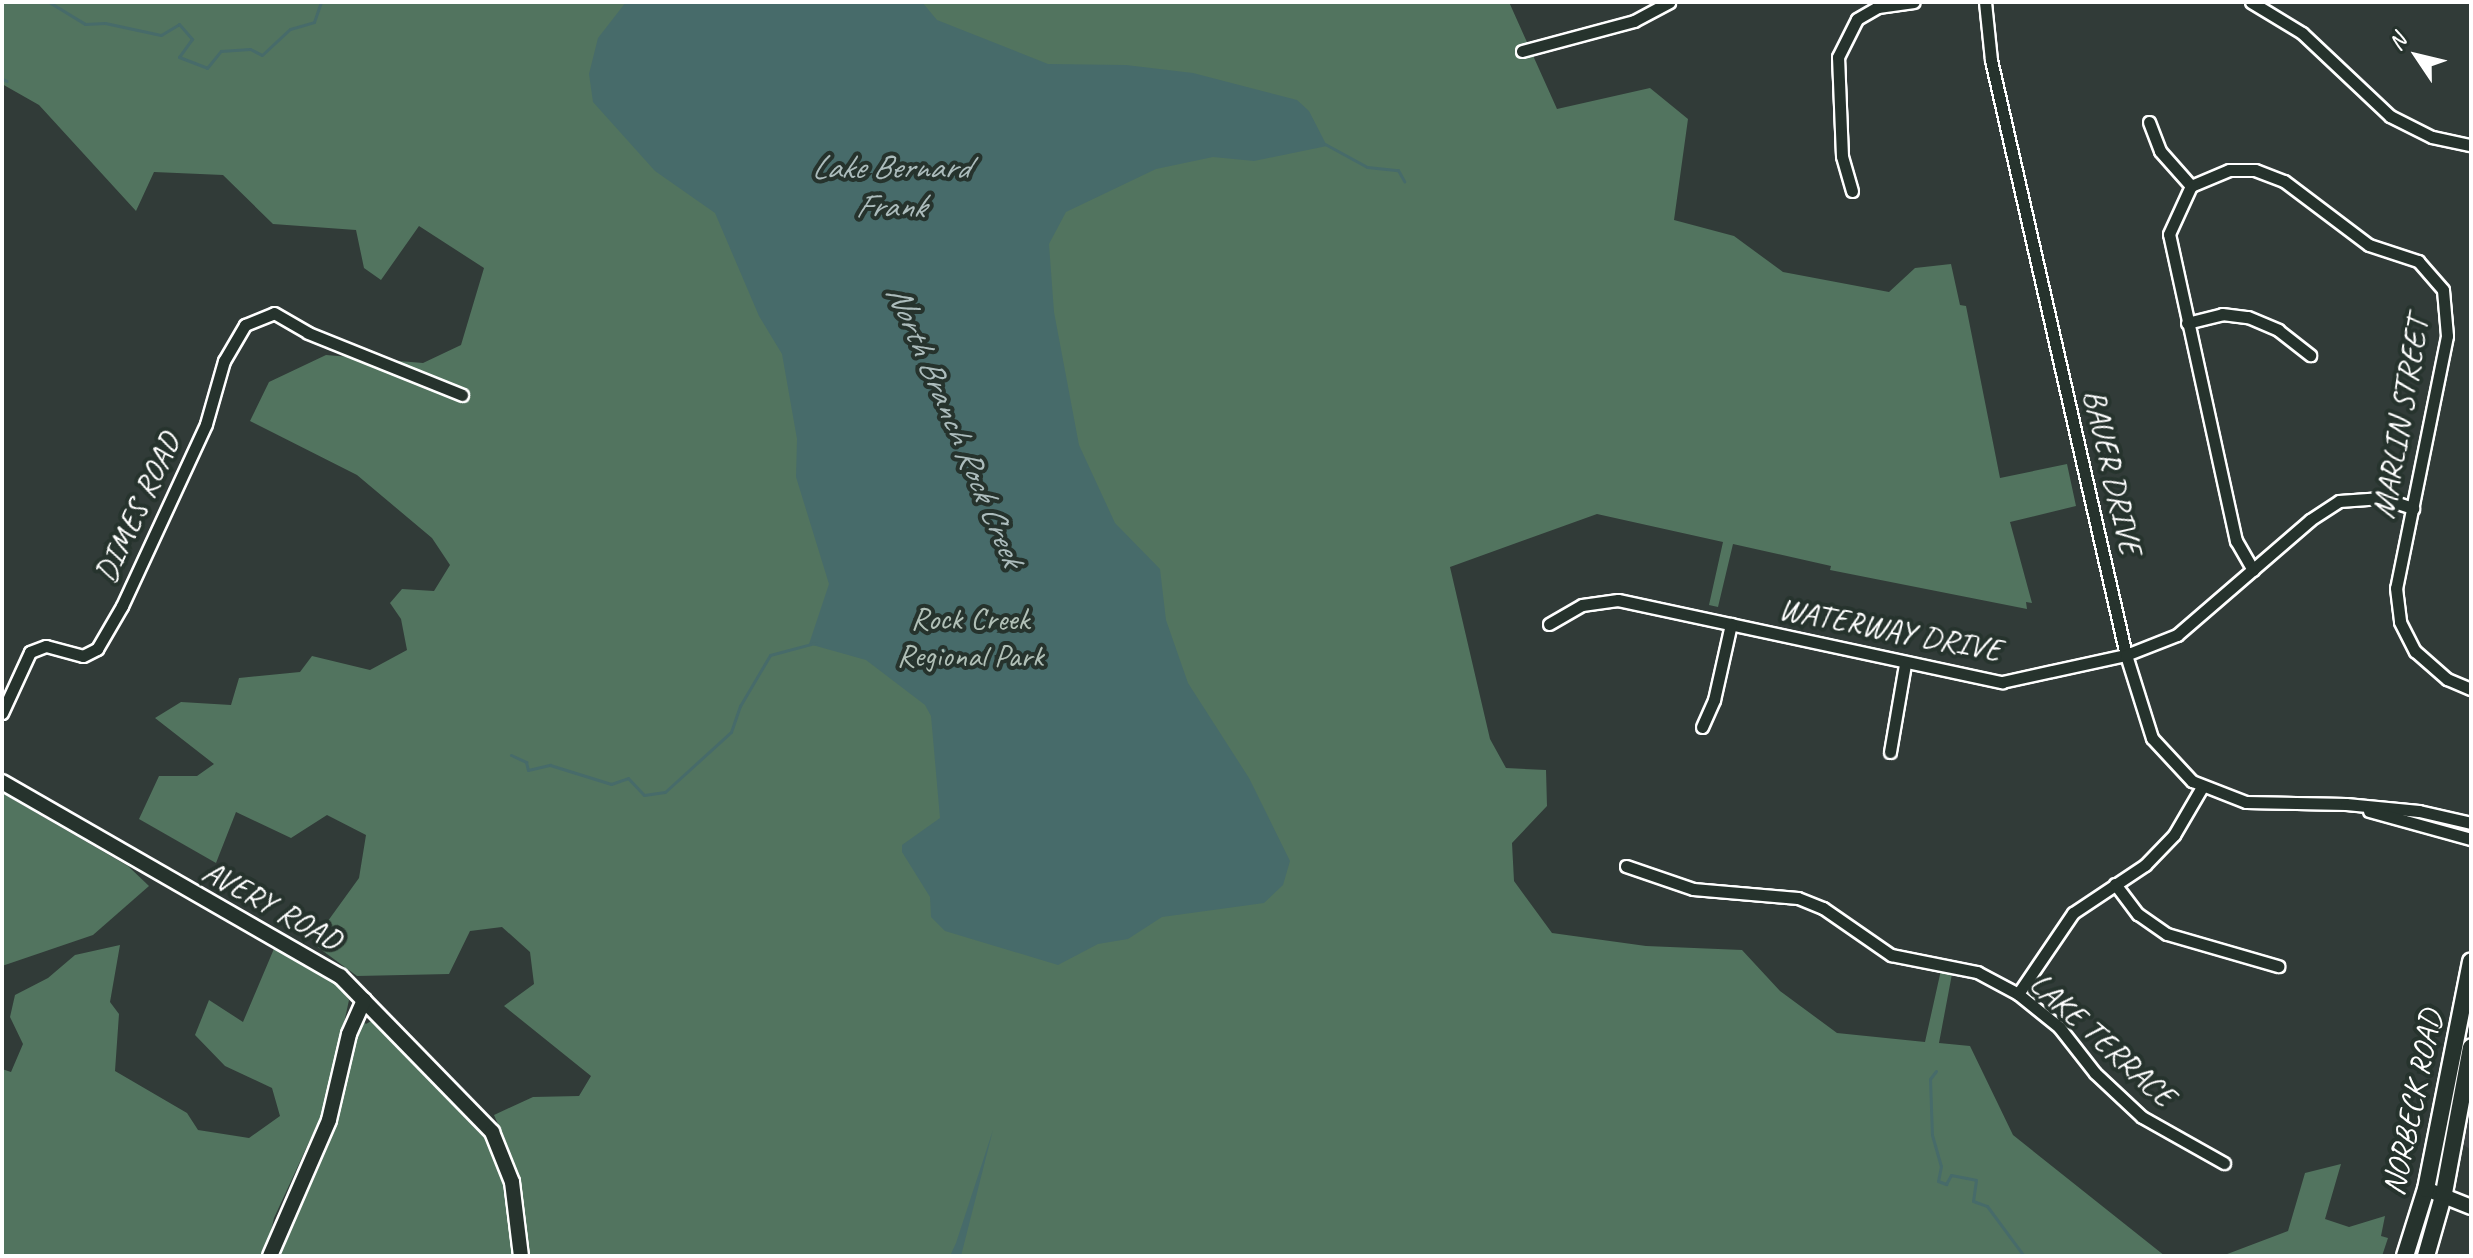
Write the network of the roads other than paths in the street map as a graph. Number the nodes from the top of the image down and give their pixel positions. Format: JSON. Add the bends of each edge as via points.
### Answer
{"nodes":[{"id":1,"x":1669,"y":2,"type":"edge"},
{"id":2,"x":1914,"y":2,"type":"edge"},
{"id":3,"x":1985,"y":2,"type":"edge"},
{"id":4,"x":2251,"y":2,"type":"edge"},
{"id":5,"x":1522,"y":51,"type":"dead end"},
{"id":6,"x":2149,"y":122,"type":"dead end"},
{"id":7,"x":2471,"y":145,"type":"edge"},
{"id":8,"x":2191,"y":186,"type":"junction"},
{"id":9,"x":1852,"y":191,"type":"dead end"},
{"id":10,"x":2187,"y":323,"type":"junction"},
{"id":11,"x":2310,"y":355,"type":"dead end"},
{"id":12,"x":462,"y":395,"type":"dead end"},
{"id":13,"x":2413,"y":508,"type":"junction"},
{"id":14,"x":2253,"y":570,"type":"junction"},
{"id":15,"x":1549,"y":624,"type":"dead end"},
{"id":16,"x":1731,"y":624,"type":"junction"},
{"id":17,"x":2126,"y":655,"type":"junction"},
{"id":18,"x":1905,"y":664,"type":"junction"},
{"id":19,"x":2471,"y":689,"type":"edge"},
{"id":20,"x":2,"y":713,"type":"edge"},
{"id":21,"x":1702,"y":727,"type":"dead end"},
{"id":22,"x":1890,"y":752,"type":"dead end"},
{"id":23,"x":2,"y":782,"type":"edge"},
{"id":24,"x":2202,"y":787,"type":"junction"},
{"id":25,"x":2346,"y":804,"type":"junction"},
{"id":26,"x":2469,"y":820,"type":"edge"},
{"id":27,"x":2471,"y":839,"type":"edge"},
{"id":28,"x":1626,"y":866,"type":"dead end"},
{"id":29,"x":2115,"y":884,"type":"junction"},
{"id":30,"x":2471,"y":961,"type":"edge"},
{"id":31,"x":2278,"y":966,"type":"dead end"},
{"id":32,"x":2018,"y":994,"type":"junction"},
{"id":33,"x":364,"y":1000,"type":"junction"},
{"id":34,"x":2471,"y":1047,"type":"edge"},
{"id":35,"x":2224,"y":1163,"type":"dead end"},
{"id":36,"x":2426,"y":1189,"type":"junction"},
{"id":37,"x":2444,"y":1193,"type":"junction"},
{"id":38,"x":2471,"y":1207,"type":"edge"},
{"id":39,"x":270,"y":1256,"type":"edge"},
{"id":40,"x":521,"y":1256,"type":"edge"},
{"id":41,"x":2405,"y":1256,"type":"edge"},
{"id":42,"x":2426,"y":1256,"type":"edge"}],
"edges":[{"from":1,"to":5,"type":"street","via":[[1634,21]]},
{"from":2,"to":9,"type":"street","via":[[1878,7],[1857,19],[1838,57],[1842,156]]},
{"from":3,"to":17,"type":"street","name":"BAUER DRIVE","via":[[1991,60]]},
{"from":4,"to":7,"type":"street","via":[[2302,33],[2390,116],[2432,137]]},
{"from":6,"to":8,"type":"street","via":[[2160,151]]},
{"from":8,"to":10,"type":"street","via":[[2169,234]]},
{"from":8,"to":13,"type":"street","name":"MARLIN STREET","via":[[2229,170],[2270,174],[2369,245],[2418,261],[2443,290],[2447,336]]},
{"from":10,"to":11,"type":"street","via":[[2222,314],[2248,317],[2278,330]]},
{"from":10,"to":14,"type":"street","via":[[2236,541]]},
{"from":12,"to":20,"type":"street","name":"DIMES ROAD","via":[[308,333],[274,313],[245,325],[224,361],[206,424],[97,649],[83,656],[46,646],[30,652]]},
{"from":13,"to":14,"type":"street","name":"WATERWAY DRIVE","via":[[2382,498],[2339,501]]},
{"from":13,"to":19,"type":"street","name":"MARLIN STREET","via":[[2396,588],[2400,622],[2424,662]]},
{"from":14,"to":17,"type":"street","name":"WATERWAY DRIVE","via":[[2177,635]]},
{"from":15,"to":16,"type":"street","name":"WATERWAY DRIVE","via":[[1582,605],[1618,600]]},
{"from":16,"to":18,"type":"street","name":"WATERWAY DRIVE"},
{"from":16,"to":21,"type":"street","via":[[1714,700]]},
{"from":17,"to":18,"type":"street","name":"WATERWAY DRIVE","via":[[2002,682]]},
{"from":17,"to":24,"type":"street","name":"BAUER DRIVE","via":[[2152,738],[2173,765]]},
{"from":18,"to":22,"type":"street"},
{"from":23,"to":33,"type":"street","name":"AVERY ROAD","via":[[185,891],[315,958]]},
{"from":24,"to":25,"type":"street","name":"BAUER DRIVE","via":[[2246,802]]},
{"from":24,"to":29,"type":"street","via":[[2174,835],[2145,865]]},
{"from":25,"to":26,"type":"street","name":"BAUER DRIVE"},
{"from":25,"to":27,"type":"street","name":"BAUER DRIVE"},
{"from":28,"to":32,"type":"street","name":"LAKE TERRACE","via":[[1693,889],[1798,898],[1836,916],[1891,955],[1977,972]]},
{"from":29,"to":31,"type":"street","via":[[2138,914],[2167,934]]},
{"from":29,"to":32,"type":"street","via":[[2073,913]]},
{"from":30,"to":36,"type":"main road","name":"NORBECK ROAD"},
{"from":32,"to":35,"type":"street","name":"LAKE TERRACE","via":[[2059,1027],[2120,1100]]},
{"from":33,"to":39,"type":"street","via":[[349,1034],[329,1120]]},
{"from":33,"to":40,"type":"street","name":"AVERY ROAD","via":[[492,1132],[512,1182]]},
{"from":34,"to":37,"type":"main road","name":"NORBECK ROAD"},
{"from":36,"to":37,"type":"street"},
{"from":36,"to":41,"type":"main road","name":"NORBECK ROAD"},
{"from":37,"to":38,"type":"street"},
{"from":37,"to":42,"type":"main road","name":"NORBECK ROAD"}]}
